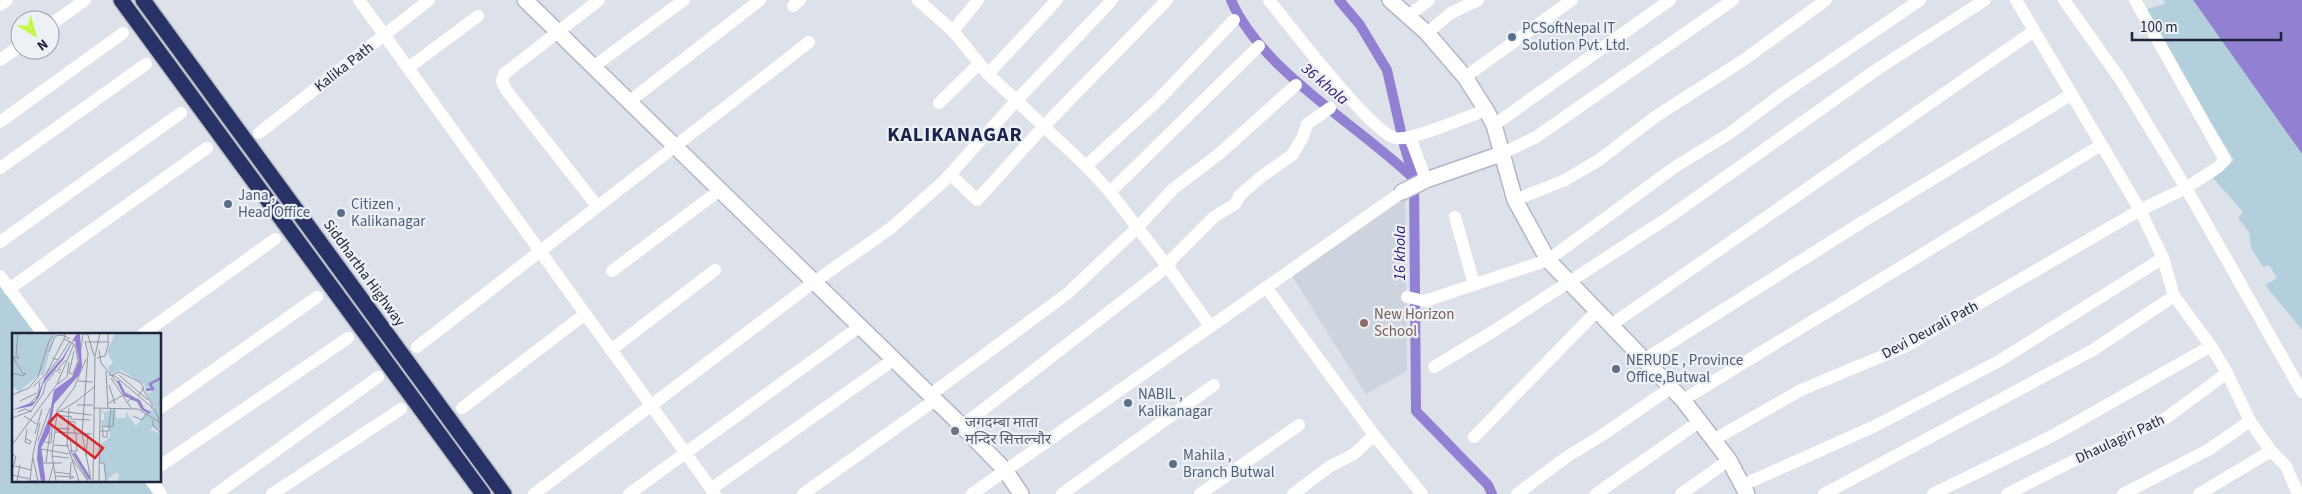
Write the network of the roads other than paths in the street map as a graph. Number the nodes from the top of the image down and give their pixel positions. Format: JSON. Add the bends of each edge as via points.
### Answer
{"nodes":[{"id":1,"x":7,"y":0,"type":"edge"},
{"id":2,"x":85,"y":0,"type":"edge"},
{"id":3,"x":121,"y":0,"type":"edge"},
{"id":4,"x":143,"y":0,"type":"edge"},
{"id":5,"x":359,"y":0,"type":"edge"},
{"id":6,"x":429,"y":0,"type":"edge"},
{"id":7,"x":526,"y":0,"type":"edge"},
{"id":8,"x":599,"y":0,"type":"edge"},
{"id":9,"x":684,"y":0,"type":"edge"},
{"id":10,"x":760,"y":0,"type":"edge"},
{"id":11,"x":918,"y":0,"type":"edge"},
{"id":12,"x":978,"y":0,"type":"edge"},
{"id":13,"x":1057,"y":0,"type":"edge"},
{"id":14,"x":1112,"y":0,"type":"edge"},
{"id":15,"x":1168,"y":0,"type":"edge"},
{"id":16,"x":1269,"y":0,"type":"edge"},
{"id":17,"x":1390,"y":0,"type":"edge"},
{"id":18,"x":1429,"y":0,"type":"edge"},
{"id":19,"x":1478,"y":0,"type":"edge"},
{"id":20,"x":1572,"y":0,"type":"edge"},
{"id":21,"x":1670,"y":0,"type":"edge"},
{"id":22,"x":1733,"y":0,"type":"edge"},
{"id":23,"x":1826,"y":0,"type":"edge"},
{"id":24,"x":1920,"y":0,"type":"edge"},
{"id":25,"x":1985,"y":0,"type":"edge"},
{"id":26,"x":2016,"y":0,"type":"edge"},
{"id":27,"x":2064,"y":0,"type":"edge"},
{"id":28,"x":2135,"y":0,"type":"edge"},
{"id":29,"x":0,"y":5,"type":"edge"},
{"id":30,"x":478,"y":16,"type":"dead end"},
{"id":31,"x":1407,"y":17,"type":"junction"},
{"id":32,"x":60,"y":18,"type":"edge"},
{"id":33,"x":1234,"y":20,"type":"dead end"},
{"id":34,"x":953,"y":31,"type":"junction"},
{"id":35,"x":2034,"y":31,"type":"junction"},
{"id":36,"x":123,"y":32,"type":"dead end"},
{"id":37,"x":558,"y":32,"type":"junction"},
{"id":38,"x":1427,"y":33,"type":"junction"},
{"id":39,"x":384,"y":35,"type":"junction"},
{"id":40,"x":809,"y":42,"type":"dead end"},
{"id":41,"x":1259,"y":46,"type":"dead end"},
{"id":42,"x":146,"y":64,"type":"dead end"},
{"id":43,"x":979,"y":64,"type":"junction"},
{"id":44,"x":593,"y":67,"type":"junction"},
{"id":45,"x":408,"y":68,"type":"junction"},
{"id":46,"x":988,"y":74,"type":"junction"},
{"id":47,"x":1465,"y":77,"type":"junction"},
{"id":48,"x":1296,"y":85,"type":"dead end"},
{"id":49,"x":2072,"y":94,"type":"junction"},
{"id":50,"x":630,"y":101,"type":"junction"},
{"id":51,"x":1016,"y":101,"type":"junction"},
{"id":52,"x":939,"y":103,"type":"dead end"},
{"id":53,"x":1330,"y":108,"type":"dead end"},
{"id":54,"x":1486,"y":110,"type":"junction"},
{"id":55,"x":181,"y":113,"type":"dead end"},
{"id":56,"x":0,"y":122,"type":"edge"},
{"id":57,"x":1494,"y":125,"type":"junction"},
{"id":58,"x":1044,"y":126,"type":"junction"},
{"id":59,"x":259,"y":133,"type":"dead end"},
{"id":60,"x":1410,"y":137,"type":"junction"},
{"id":61,"x":2101,"y":145,"type":"junction"},
{"id":62,"x":676,"y":147,"type":"junction"},
{"id":63,"x":207,"y":148,"type":"dead end"},
{"id":64,"x":1501,"y":154,"type":"junction"},
{"id":65,"x":1086,"y":166,"type":"junction"},
{"id":66,"x":0,"y":168,"type":"edge"},
{"id":67,"x":950,"y":174,"type":"junction"},
{"id":68,"x":1423,"y":181,"type":"junction"},
{"id":69,"x":2186,"y":188,"type":"junction"},
{"id":70,"x":720,"y":190,"type":"junction"},
{"id":71,"x":1110,"y":192,"type":"junction"},
{"id":72,"x":1402,"y":192,"type":"joint"},
{"id":73,"x":1515,"y":200,"type":"junction"},
{"id":74,"x":597,"y":206,"type":"junction"},
{"id":75,"x":2140,"y":210,"type":"junction"},
{"id":76,"x":1455,"y":217,"type":"dead end"},
{"id":77,"x":1137,"y":228,"type":"junction"},
{"id":78,"x":276,"y":239,"type":"dead end"},
{"id":79,"x":0,"y":242,"type":"edge"},
{"id":80,"x":540,"y":251,"type":"junction"},
{"id":81,"x":2163,"y":258,"type":"junction"},
{"id":82,"x":1548,"y":260,"type":"junction"},
{"id":83,"x":1168,"y":267,"type":"junction"},
{"id":84,"x":715,"y":270,"type":"dead end"},
{"id":85,"x":612,"y":271,"type":"dead end"},
{"id":86,"x":0,"y":276,"type":"edge"},
{"id":87,"x":814,"y":282,"type":"junction"},
{"id":88,"x":1569,"y":282,"type":"junction"},
{"id":89,"x":1474,"y":284,"type":"junction"},
{"id":90,"x":1266,"y":287,"type":"junction"},
{"id":91,"x":9,"y":289,"type":"junction"},
{"id":92,"x":2174,"y":296,"type":"junction"},
{"id":93,"x":317,"y":297,"type":"dead end"},
{"id":94,"x":1407,"y":297,"type":"dead end"},
{"id":95,"x":1596,"y":312,"type":"junction"},
{"id":96,"x":585,"y":314,"type":"junction"},
{"id":97,"x":1610,"y":325,"type":"junction"},
{"id":98,"x":1210,"y":326,"type":"junction"},
{"id":99,"x":859,"y":327,"type":"junction"},
{"id":100,"x":42,"y":333,"type":"edge"},
{"id":101,"x":144,"y":333,"type":"edge"},
{"id":102,"x":348,"y":338,"type":"dead end"},
{"id":103,"x":2211,"y":346,"type":"junction"},
{"id":104,"x":417,"y":347,"type":"dead end"},
{"id":105,"x":612,"y":350,"type":"junction"},
{"id":106,"x":1645,"y":359,"type":"junction"},
{"id":107,"x":893,"y":360,"type":"junction"},
{"id":108,"x":1434,"y":368,"type":"dead end"},
{"id":109,"x":2227,"y":374,"type":"junction"},
{"id":110,"x":378,"y":377,"type":"dead end"},
{"id":111,"x":1214,"y":385,"type":"dead end"},
{"id":112,"x":1672,"y":387,"type":"junction"},
{"id":113,"x":2302,"y":392,"type":"edge"},
{"id":114,"x":933,"y":398,"type":"junction"},
{"id":115,"x":1683,"y":400,"type":"junction"},
{"id":116,"x":651,"y":405,"type":"junction"},
{"id":117,"x":161,"y":407,"type":"edge"},
{"id":118,"x":462,"y":408,"type":"dead end"},
{"id":119,"x":401,"y":409,"type":"dead end"},
{"id":120,"x":1700,"y":421,"type":"junction"},
{"id":121,"x":2250,"y":421,"type":"junction"},
{"id":122,"x":1299,"y":425,"type":"dead end"},
{"id":123,"x":962,"y":426,"type":"junction"},
{"id":124,"x":1374,"y":435,"type":"junction"},
{"id":125,"x":1474,"y":437,"type":"dead end"},
{"id":126,"x":1715,"y":439,"type":"junction"},
{"id":127,"x":2271,"y":451,"type":"junction"},
{"id":128,"x":685,"y":452,"type":"junction"},
{"id":129,"x":1729,"y":460,"type":"junction"},
{"id":130,"x":161,"y":465,"type":"edge"},
{"id":131,"x":1006,"y":470,"type":"junction"},
{"id":132,"x":152,"y":482,"type":"edge"},
{"id":133,"x":1745,"y":490,"type":"edge"},
{"id":134,"x":713,"y":492,"type":"edge"},
{"id":135,"x":161,"y":494,"type":"edge"},
{"id":136,"x":216,"y":494,"type":"edge"},
{"id":137,"x":272,"y":494,"type":"edge"},
{"id":138,"x":483,"y":494,"type":"edge"},
{"id":139,"x":504,"y":494,"type":"edge"},
{"id":140,"x":534,"y":494,"type":"edge"},
{"id":141,"x":629,"y":494,"type":"edge"},
{"id":142,"x":803,"y":494,"type":"edge"},
{"id":143,"x":972,"y":494,"type":"edge"},
{"id":144,"x":1021,"y":494,"type":"edge"},
{"id":145,"x":1062,"y":494,"type":"edge"},
{"id":146,"x":1200,"y":494,"type":"edge"},
{"id":147,"x":1293,"y":494,"type":"edge"},
{"id":148,"x":1422,"y":494,"type":"edge"},
{"id":149,"x":1517,"y":494,"type":"edge"},
{"id":150,"x":1596,"y":494,"type":"edge"},
{"id":151,"x":1681,"y":494,"type":"edge"},
{"id":152,"x":1824,"y":494,"type":"edge"},
{"id":153,"x":1933,"y":494,"type":"edge"},
{"id":154,"x":2007,"y":494,"type":"edge"},
{"id":155,"x":2123,"y":494,"type":"edge"},
{"id":156,"x":2199,"y":494,"type":"edge"},
{"id":157,"x":2298,"y":494,"type":"edge"}],
"edges":[{"from":1,"to":29,"type":"street"},
{"from":2,"to":32,"type":"street"},
{"from":3,"to":138,"type":"highway"},
{"from":4,"to":139,"type":"highway","name":"Siddhartha Highway"},
{"from":5,"to":39,"type":"street"},
{"from":6,"to":39,"type":"street","name":"Kalika Path"},
{"from":7,"to":37,"type":"street"},
{"from":8,"to":37,"type":"street"},
{"from":9,"to":44,"type":"street"},
{"from":10,"to":50,"type":"street"},
{"from":11,"to":34,"type":"street"},
{"from":12,"to":34,"type":"street"},
{"from":13,"to":46,"type":"street"},
{"from":14,"to":51,"type":"street"},
{"from":15,"to":58,"type":"street"},
{"from":16,"to":60,"type":"street","via":[[1348,96],[1378,126],[1394,138]]},
{"from":17,"to":31,"type":"street"},
{"from":18,"to":31,"type":"street"},
{"from":19,"to":38,"type":"street","via":[[1451,13]]},
{"from":20,"to":47,"type":"street"},
{"from":21,"to":57,"type":"street"},
{"from":22,"to":64,"type":"street","via":[[1536,137]]},
{"from":23,"to":73,"type":"street","via":[[1745,59],[1655,117],[1599,160],[1565,180]]},
{"from":24,"to":82,"type":"street","via":[[1730,133],[1675,167]]},
{"from":25,"to":88,"type":"street","via":[[1879,68]]},
{"from":26,"to":35,"type":"street"},
{"from":27,"to":69,"type":"street","via":[[2120,79]]},
{"from":28,"to":69,"type":"street","name":"Devi Deurali Path","via":[[2225,160]]},
{"from":30,"to":45,"type":"street"},
{"from":31,"to":38,"type":"street"},
{"from":33,"to":65,"type":"street","via":[[1158,100]]},
{"from":34,"to":43,"type":"street"},
{"from":35,"to":49,"type":"street"},
{"from":35,"to":97,"type":"street"},
{"from":36,"to":56,"type":"street"},
{"from":37,"to":44,"type":"street"},
{"from":37,"to":74,"type":"street","via":[[504,74],[502,81]]},
{"from":38,"to":47,"type":"street"},
{"from":39,"to":45,"type":"street"},
{"from":39,"to":59,"type":"street","name":"Kalika Path"},
{"from":40,"to":62,"type":"street"},
{"from":41,"to":71,"type":"street"},
{"from":42,"to":66,"type":"street"},
{"from":43,"to":46,"type":"street"},
{"from":43,"to":52,"type":"street"},
{"from":44,"to":50,"type":"street"},
{"from":45,"to":80,"type":"street"},
{"from":46,"to":51,"type":"street"},
{"from":47,"to":54,"type":"street"},
{"from":48,"to":77,"type":"street","via":[[1219,154],[1173,188]]},
{"from":49,"to":61,"type":"street"},
{"from":49,"to":106,"type":"street"},
{"from":50,"to":62,"type":"street"},
{"from":51,"to":58,"type":"street"},
{"from":51,"to":67,"type":"street"},
{"from":53,"to":83,"type":"street","via":[[1307,124],[1292,155],[1261,177],[1235,204],[1214,217]]},
{"from":54,"to":57,"type":"street"},
{"from":54,"to":60,"type":"street"},
{"from":55,"to":79,"type":"street"},
{"from":57,"to":64,"type":"street"},
{"from":58,"to":65,"type":"street"},
{"from":58,"to":67,"type":"street","via":[[977,200]]},
{"from":60,"to":68,"type":"street"},
{"from":61,"to":75,"type":"street"},
{"from":61,"to":115,"type":"street"},
{"from":62,"to":70,"type":"street"},
{"from":62,"to":74,"type":"street"},
{"from":63,"to":91,"type":"street"},
{"from":64,"to":68,"type":"street"},
{"from":64,"to":73,"type":"street"},
{"from":65,"to":71,"type":"street"},
{"from":67,"to":87,"type":"street","via":[[891,228]]},
{"from":68,"to":72,"type":"street"},
{"from":69,"to":75,"type":"street","name":"Devi Deurali Path"},
{"from":69,"to":113,"type":"street"},
{"from":70,"to":85,"type":"street"},
{"from":70,"to":87,"type":"street"},
{"from":71,"to":77,"type":"street"},
{"from":72,"to":90,"type":"street"},
{"from":73,"to":82,"type":"street"},
{"from":74,"to":80,"type":"street"},
{"from":75,"to":81,"type":"street"},
{"from":75,"to":126,"type":"street","name":"Devi Deurali Path","via":[[1904,347],[1801,390]]},
{"from":76,"to":89,"type":"street"},
{"from":77,"to":83,"type":"street"},
{"from":77,"to":114,"type":"street","via":[[1068,293]]},
{"from":78,"to":101,"type":"street"},
{"from":80,"to":96,"type":"street"},
{"from":80,"to":104,"type":"street"},
{"from":81,"to":92,"type":"street"},
{"from":81,"to":133,"type":"street","via":[[1999,361]]},
{"from":82,"to":88,"type":"street"},
{"from":82,"to":89,"type":"street"},
{"from":83,"to":98,"type":"street"},
{"from":83,"to":123,"type":"street"},
{"from":84,"to":105,"type":"street"},
{"from":86,"to":91,"type":"street"},
{"from":87,"to":99,"type":"street"},
{"from":87,"to":116,"type":"street"},
{"from":88,"to":95,"type":"street"},
{"from":88,"to":108,"type":"street"},
{"from":89,"to":94,"type":"street","via":[[1425,301]]},
{"from":90,"to":98,"type":"street"},
{"from":90,"to":124,"type":"street"},
{"from":91,"to":100,"type":"street"},
{"from":92,"to":103,"type":"street"},
{"from":92,"to":152,"type":"street","via":[[2093,350]]},
{"from":93,"to":117,"type":"street"},
{"from":95,"to":97,"type":"street"},
{"from":95,"to":125,"type":"street"},
{"from":96,"to":105,"type":"street"},
{"from":96,"to":118,"type":"street"},
{"from":97,"to":106,"type":"street"},
{"from":98,"to":131,"type":"street"},
{"from":99,"to":107,"type":"street"},
{"from":99,"to":128,"type":"street"},
{"from":102,"to":130,"type":"street"},
{"from":103,"to":109,"type":"street"},
{"from":103,"to":153,"type":"street","via":[[2052,436]]},
{"from":105,"to":116,"type":"street"},
{"from":106,"to":112,"type":"street"},
{"from":107,"to":114,"type":"street"},
{"from":107,"to":134,"type":"street"},
{"from":109,"to":121,"type":"street"},
{"from":109,"to":154,"type":"street","name":"Dhaulagiri Path","via":[[2166,418]]},
{"from":110,"to":136,"type":"street"},
{"from":111,"to":145,"type":"street"},
{"from":112,"to":115,"type":"street"},
{"from":112,"to":149,"type":"street"},
{"from":114,"to":123,"type":"street"},
{"from":114,"to":142,"type":"street"},
{"from":115,"to":120,"type":"street"},
{"from":116,"to":128,"type":"street"},
{"from":116,"to":140,"type":"street"},
{"from":119,"to":137,"type":"street"},
{"from":120,"to":126,"type":"street"},
{"from":120,"to":150,"type":"street"},
{"from":121,"to":127,"type":"street"},
{"from":121,"to":155,"type":"street","via":[[2208,450]]},
{"from":122,"to":146,"type":"street"},
{"from":123,"to":131,"type":"street"},
{"from":124,"to":147,"type":"street","via":[[1354,454]]},
{"from":124,"to":148,"type":"street"},
{"from":126,"to":129,"type":"street"},
{"from":127,"to":156,"type":"street"},
{"from":127,"to":157,"type":"street","via":[[2286,466]]},
{"from":128,"to":134,"type":"street"},
{"from":128,"to":141,"type":"street"},
{"from":129,"to":133,"type":"street"},
{"from":129,"to":151,"type":"street"},
{"from":131,"to":143,"type":"street"},
{"from":131,"to":144,"type":"street"},
{"from":132,"to":135,"type":"street"}]}
